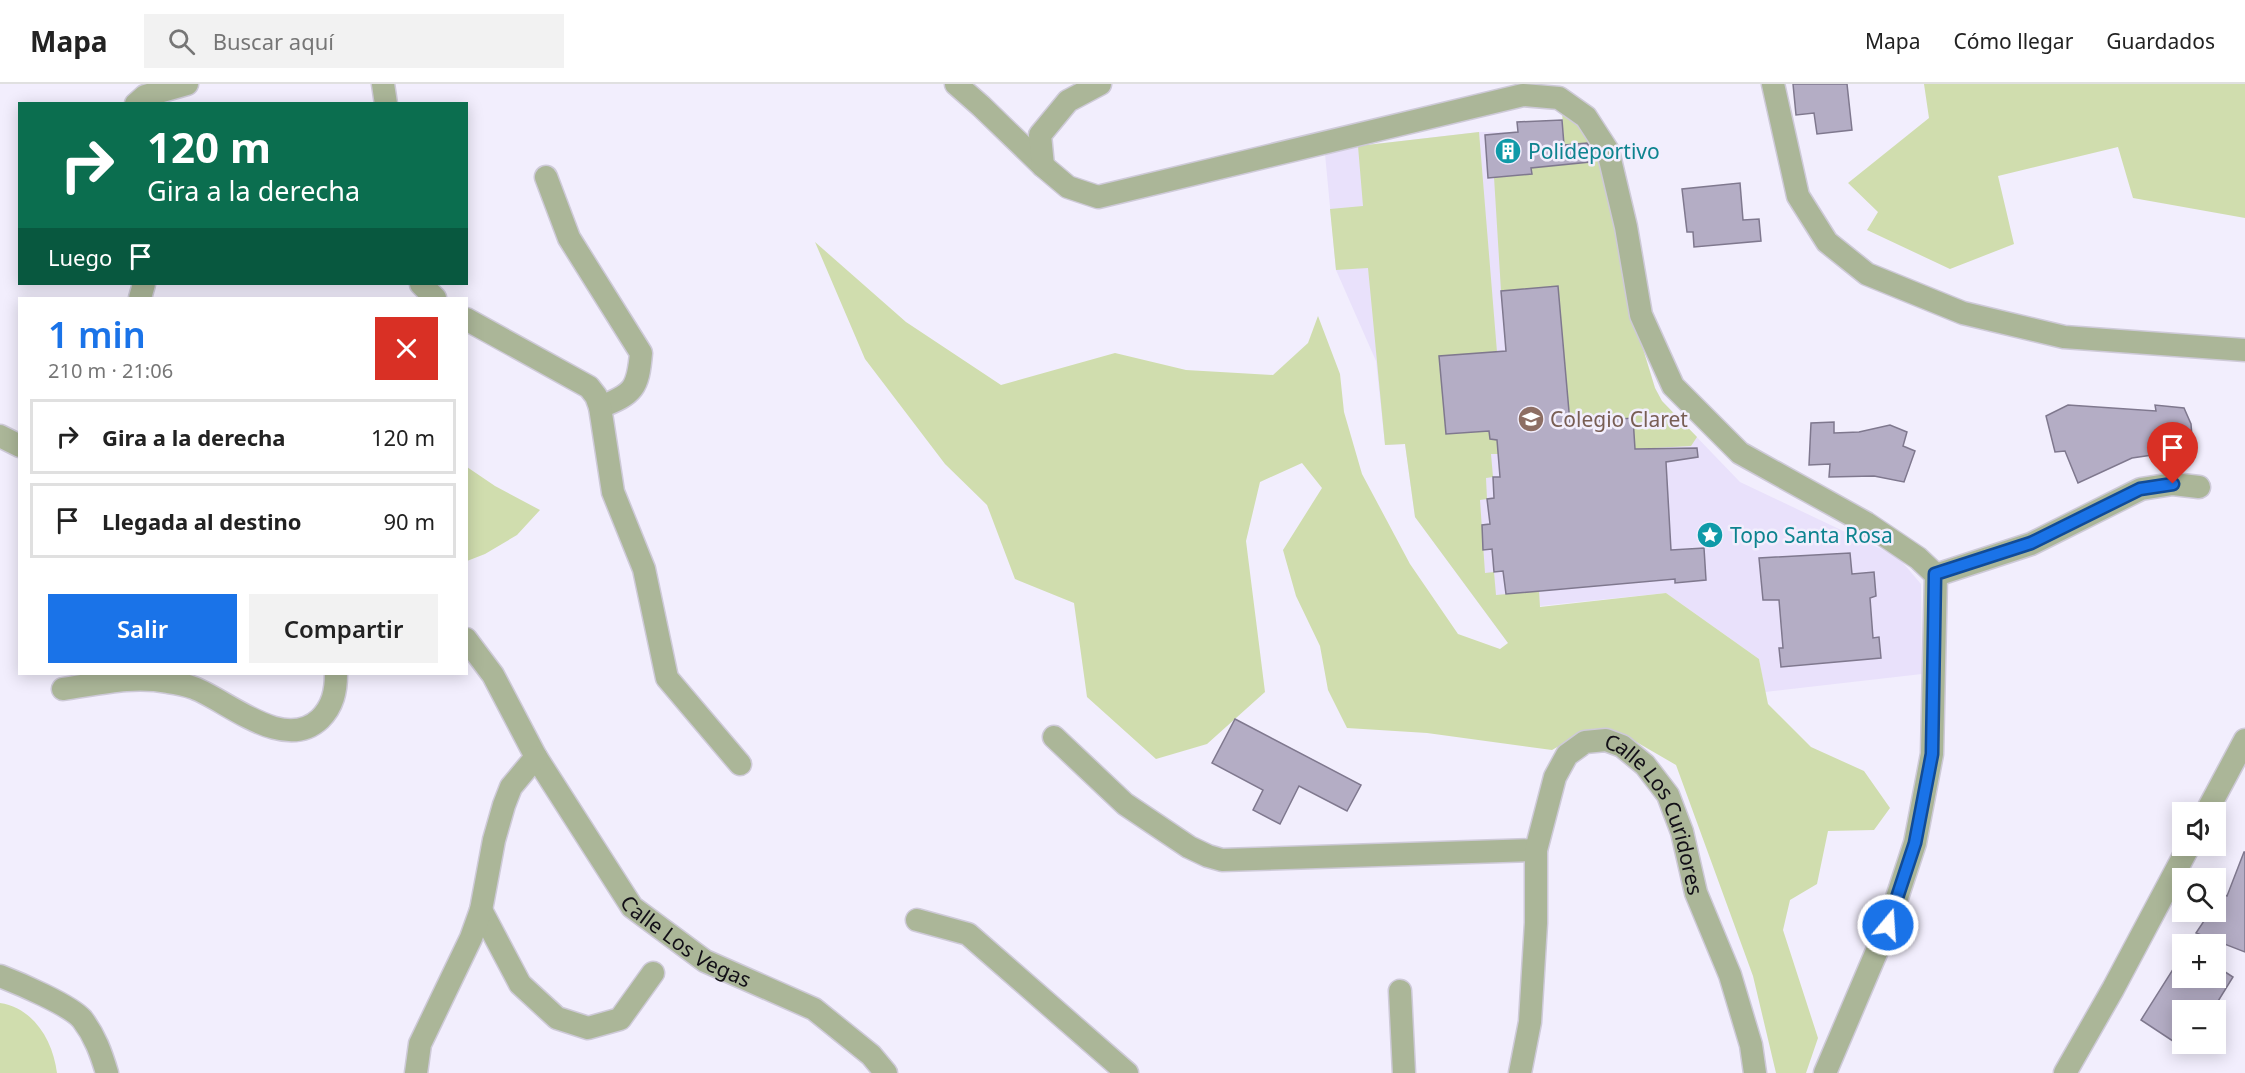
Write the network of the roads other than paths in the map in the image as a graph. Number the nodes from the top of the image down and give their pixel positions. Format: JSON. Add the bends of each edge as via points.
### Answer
{"nodes":[{"id":1,"x":187,"y":84,"type":"edge"},
{"id":2,"x":383,"y":84,"type":"edge"},
{"id":3,"x":956,"y":84,"type":"edge"},
{"id":4,"x":1100,"y":84,"type":"edge"},
{"id":5,"x":1773,"y":84,"type":"edge"},
{"id":6,"x":138,"y":102,"type":"edge"},
{"id":7,"x":386,"y":102,"type":"edge"},
{"id":8,"x":1042,"y":166,"type":"junction"},
{"id":9,"x":546,"y":177,"type":"dead end"},
{"id":10,"x":422,"y":285,"type":"edge"},
{"id":11,"x":434,"y":297,"type":"edge"},
{"id":12,"x":468,"y":320,"type":"edge"},
{"id":13,"x":2245,"y":350,"type":"edge"},
{"id":14,"x":600,"y":406,"type":"junction"},
{"id":15,"x":0,"y":436,"type":"edge"},
{"id":16,"x":18,"y":445,"type":"edge"},
{"id":17,"x":2199,"y":488,"type":"dead end"},
{"id":18,"x":1935,"y":574,"type":"junction"},
{"id":19,"x":468,"y":642,"type":"edge"},
{"id":20,"x":336,"y":675,"type":"edge"},
{"id":21,"x":63,"y":689,"type":"dead end"},
{"id":22,"x":1054,"y":737,"type":"dead end"},
{"id":23,"x":2245,"y":740,"type":"edge"},
{"id":24,"x":536,"y":757,"type":"junction"},
{"id":25,"x":740,"y":764,"type":"dead end"},
{"id":26,"x":2212,"y":802,"type":"edge"},
{"id":27,"x":1536,"y":850,"type":"junction"},
{"id":28,"x":2184,"y":856,"type":"edge"},
{"id":29,"x":481,"y":909,"type":"junction"},
{"id":30,"x":917,"y":920,"type":"dead end"},
{"id":31,"x":653,"y":973,"type":"dead end"},
{"id":32,"x":0,"y":976,"type":"edge"},
{"id":33,"x":1400,"y":991,"type":"dead end"},
{"id":34,"x":107,"y":1073,"type":"edge"},
{"id":35,"x":416,"y":1073,"type":"edge"},
{"id":36,"x":886,"y":1073,"type":"edge"},
{"id":37,"x":1127,"y":1073,"type":"edge"},
{"id":38,"x":1404,"y":1073,"type":"edge"},
{"id":39,"x":1520,"y":1073,"type":"edge"},
{"id":40,"x":1755,"y":1073,"type":"edge"},
{"id":41,"x":1825,"y":1073,"type":"edge"},
{"id":42,"x":2066,"y":1073,"type":"edge"}],
"edges":[{"from":1,"to":6,"type":"street","via":[[145,96]]},
{"from":2,"to":7,"type":"street"},
{"from":3,"to":8,"type":"street"},
{"from":4,"to":8,"type":"street","via":[[1068,101],[1040,135]]},
{"from":5,"to":13,"type":"street","via":[[1798,196],[1827,242],[1866,274],[1963,314],[2064,337]]},
{"from":8,"to":18,"type":"street","via":[[1068,187],[1098,197],[1523,94],[1559,98],[1586,117],[1608,151],[1641,315],[1673,386],[1740,453],[1866,523]]},
{"from":9,"to":14,"type":"street","via":[[569,238],[641,353],[635,387],[621,399]]},
{"from":10,"to":11,"type":"street"},
{"from":12,"to":14,"type":"street","via":[[589,387]]},
{"from":14,"to":25,"type":"street","via":[[613,492],[644,569],[667,678]]},
{"from":15,"to":16,"type":"street"},
{"from":17,"to":18,"type":"street","via":[[2173,484],[2140,489],[2031,543]]},
{"from":18,"to":41,"type":"street","via":[[1932,754],[1915,843],[1888,925]]},
{"from":19,"to":24,"type":"street","name":"Calle Los Vegas","via":[[493,675]]},
{"from":20,"to":21,"type":"street","via":[[336,693],[325,713],[313,725],[292,729],[252,720],[195,689],[167,681],[131,679]]},
{"from":22,"to":27,"type":"street","via":[[1125,804],[1189,847],[1222,860]]},
{"from":23,"to":26,"type":"street"},
{"from":24,"to":29,"type":"street","via":[[512,787],[504,805]]},
{"from":24,"to":36,"type":"street","name":"Calle Los Vegas","via":[[632,907],[705,961],[814,1009],[871,1055]]},
{"from":27,"to":39,"type":"street","name":"Calle Los Curidores","via":[[1530,1022]]},
{"from":27,"to":40,"type":"street","name":"Calle Los Curidores","via":[[1555,777],[1567,755],[1585,742],[1606,740],[1622,746],[1646,765],[1668,795],[1682,831],[1696,892],[1730,975],[1751,1045]]},
{"from":28,"to":42,"type":"street"},
{"from":29,"to":31,"type":"street","via":[[520,984],[557,1018],[588,1028],[620,1019]]},
{"from":29,"to":35,"type":"street","via":[[420,1044]]},
{"from":30,"to":37,"type":"street","via":[[968,934]]},
{"from":32,"to":34,"type":"street","via":[[26,985],[80,1017],[98,1044]]},
{"from":33,"to":38,"type":"street"}]}
